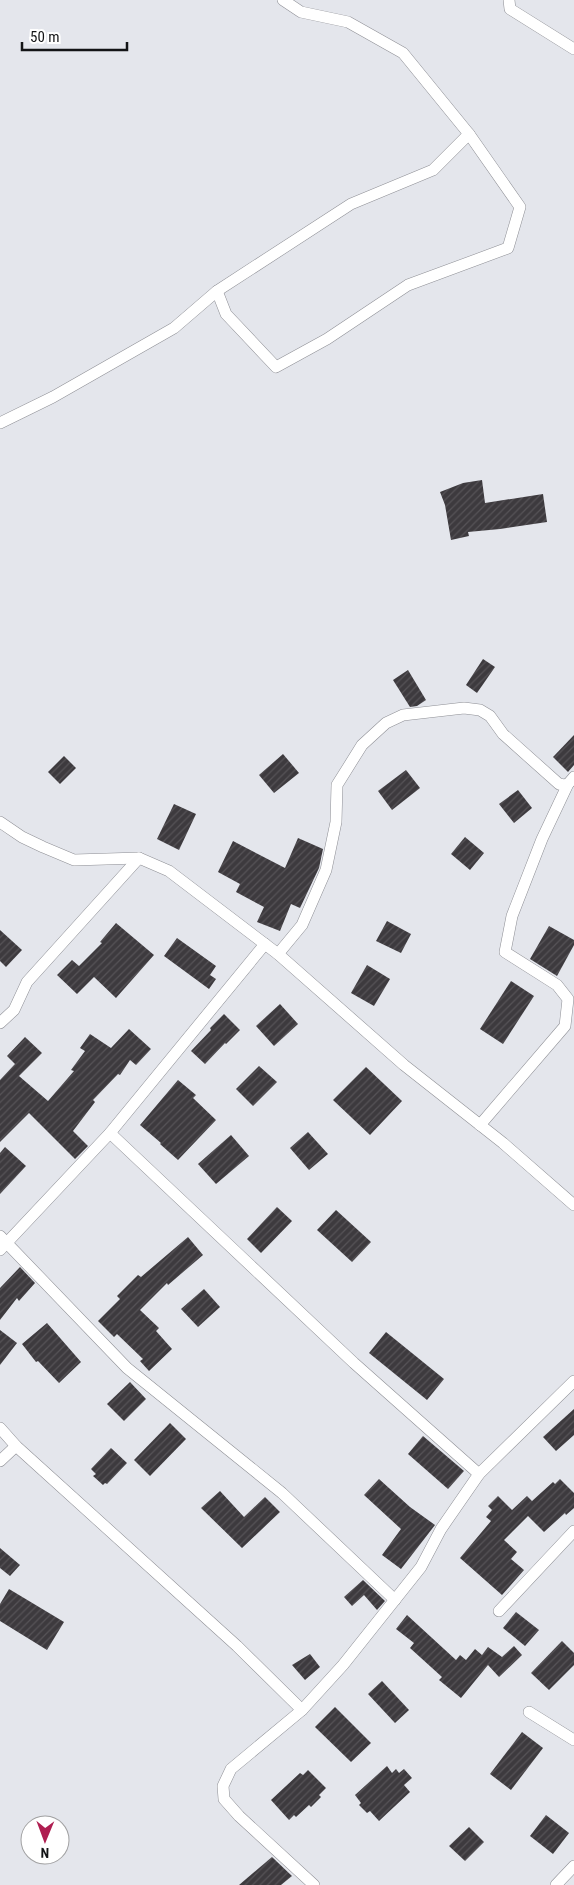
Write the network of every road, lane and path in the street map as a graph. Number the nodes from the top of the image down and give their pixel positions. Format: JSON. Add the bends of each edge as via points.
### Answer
{"nodes":[{"id":1,"x":283,"y":0,"type":"edge"},
{"id":2,"x":509,"y":0,"type":"edge"},
{"id":3,"x":574,"y":49,"type":"edge"},
{"id":4,"x":469,"y":134,"type":"junction"},
{"id":5,"x":217,"y":291,"type":"junction"},
{"id":6,"x":0,"y":423,"type":"edge"},
{"id":7,"x":571,"y":780,"type":"edge"},
{"id":8,"x":0,"y":822,"type":"edge"},
{"id":9,"x":139,"y":858,"type":"junction"},
{"id":10,"x":265,"y":944,"type":"junction"},
{"id":11,"x":278,"y":954,"type":"junction"},
{"id":12,"x":0,"y":1023,"type":"edge"},
{"id":13,"x":480,"y":1125,"type":"junction"},
{"id":14,"x":110,"y":1133,"type":"junction"},
{"id":15,"x":574,"y":1205,"type":"edge"},
{"id":16,"x":2,"y":1243,"type":"edge"},
{"id":17,"x":574,"y":1381,"type":"edge"},
{"id":18,"x":0,"y":1428,"type":"edge"},
{"id":19,"x":16,"y":1446,"type":"junction"},
{"id":20,"x":0,"y":1461,"type":"edge"},
{"id":21,"x":479,"y":1474,"type":"junction"},
{"id":22,"x":574,"y":1531,"type":"edge"},
{"id":23,"x":395,"y":1600,"type":"junction"},
{"id":24,"x":499,"y":1611,"type":"dead end"},
{"id":25,"x":302,"y":1710,"type":"junction"},
{"id":26,"x":529,"y":1712,"type":"dead end"},
{"id":27,"x":574,"y":1740,"type":"edge"},
{"id":28,"x":574,"y":1866,"type":"edge"},
{"id":29,"x":314,"y":1885,"type":"edge"},
{"id":30,"x":556,"y":1885,"type":"edge"}],
"edges":[{"from":1,"to":4,"type":"street","via":[[301,12],[348,22],[403,52]]},
{"from":2,"to":3,"type":"street","via":[[510,9]]},
{"from":4,"to":5,"type":"street","via":[[432,170],[351,204]]},
{"from":4,"to":5,"type":"street","via":[[520,207],[508,248],[408,285],[327,339],[276,367],[226,314]]},
{"from":5,"to":6,"type":"street","via":[[174,328],[53,398]]},
{"from":7,"to":11,"type":"street","via":[[564,786],[559,784],[480,710],[464,708],[404,715],[386,722],[362,745],[337,785],[336,822],[326,870],[302,924]]},
{"from":7,"to":13,"type":"street","via":[[542,840],[512,916],[505,952],[557,985],[568,999],[565,1026]]},
{"from":8,"to":9,"type":"street","via":[[36,844],[74,860]]},
{"from":9,"to":10,"type":"street","via":[[169,871]]},
{"from":9,"to":12,"type":"street","via":[[27,982],[14,1010]]},
{"from":10,"to":11,"type":"street"},
{"from":10,"to":14,"type":"street"},
{"from":11,"to":13,"type":"street","via":[[397,1059]]},
{"from":13,"to":15,"type":"street"},
{"from":14,"to":16,"type":"street"},
{"from":14,"to":21,"type":"street","via":[[354,1363]]},
{"from":16,"to":23,"type":"street","via":[[127,1368],[282,1493]]},
{"from":17,"to":21,"type":"street"},
{"from":18,"to":19,"type":"street"},
{"from":19,"to":20,"type":"street"},
{"from":19,"to":25,"type":"street","via":[[237,1646]]},
{"from":21,"to":23,"type":"street","via":[[441,1529],[421,1567]]},
{"from":22,"to":24,"type":"street"},
{"from":23,"to":25,"type":"street"},
{"from":25,"to":29,"type":"street","via":[[231,1769],[223,1786],[224,1799],[239,1816]]},
{"from":26,"to":27,"type":"street"},
{"from":28,"to":30,"type":"street"}]}
